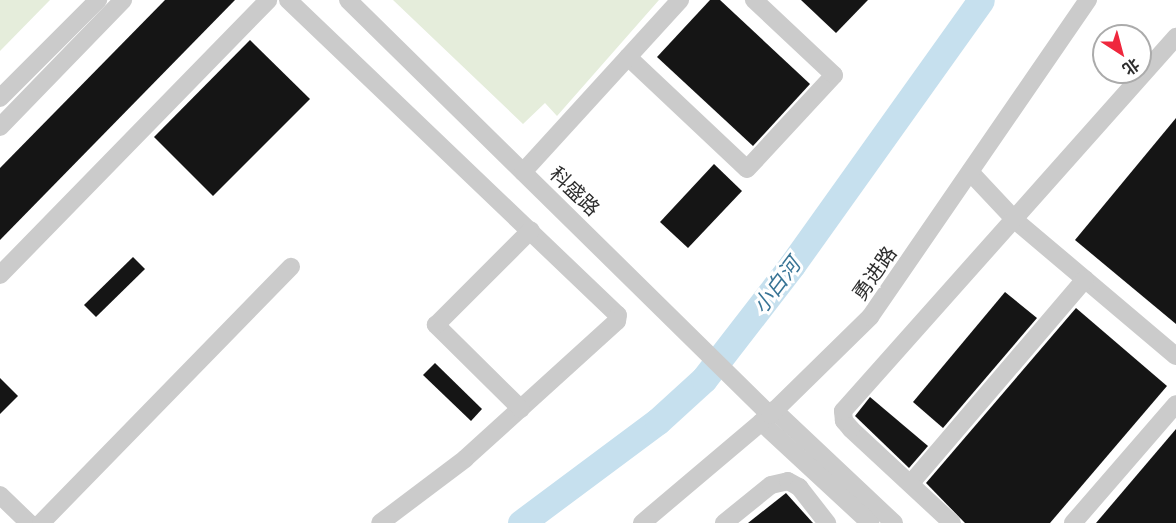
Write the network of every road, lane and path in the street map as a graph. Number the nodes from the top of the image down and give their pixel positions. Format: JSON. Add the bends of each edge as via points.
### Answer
{"nodes":[{"id":1,"x":98,"y":0,"type":"edge"},
{"id":2,"x":123,"y":0,"type":"edge"},
{"id":3,"x":268,"y":0,"type":"edge"},
{"id":4,"x":288,"y":0,"type":"edge"},
{"id":5,"x":348,"y":0,"type":"edge"},
{"id":6,"x":680,"y":0,"type":"edge"},
{"id":7,"x":754,"y":0,"type":"edge"},
{"id":8,"x":1088,"y":0,"type":"edge"},
{"id":9,"x":1176,"y":36,"type":"edge"},
{"id":10,"x":628,"y":57,"type":"junction"},
{"id":11,"x":0,"y":98,"type":"edge"},
{"id":12,"x":0,"y":127,"type":"edge"},
{"id":13,"x":523,"y":172,"type":"junction"},
{"id":14,"x":970,"y":172,"type":"junction"},
{"id":15,"x":1016,"y":221,"type":"junction"},
{"id":16,"x":531,"y":230,"type":"junction"},
{"id":17,"x":291,"y":267,"type":"dead end"},
{"id":18,"x":0,"y":274,"type":"edge"},
{"id":19,"x":1085,"y":279,"type":"junction"},
{"id":20,"x":1176,"y":356,"type":"edge"},
{"id":21,"x":1176,"y":404,"type":"edge"},
{"id":22,"x":521,"y":409,"type":"junction"},
{"id":23,"x":769,"y":416,"type":"junction"},
{"id":24,"x":910,"y":483,"type":"junction"},
{"id":25,"x":0,"y":495,"type":"edge"},
{"id":26,"x":28,"y":523,"type":"edge"},
{"id":27,"x":41,"y":523,"type":"edge"},
{"id":28,"x":380,"y":523,"type":"edge"},
{"id":29,"x":642,"y":523,"type":"edge"},
{"id":30,"x":724,"y":523,"type":"edge"},
{"id":31,"x":827,"y":523,"type":"edge"},
{"id":32,"x":870,"y":523,"type":"edge"},
{"id":33,"x":894,"y":523,"type":"edge"},
{"id":34,"x":952,"y":523,"type":"edge"},
{"id":35,"x":1073,"y":523,"type":"edge"}],
"edges":[{"from":1,"to":11,"type":"street"},
{"from":2,"to":12,"type":"street"},
{"from":3,"to":18,"type":"street"},
{"from":4,"to":16,"type":"street"},
{"from":5,"to":13,"type":"street","name":"科盛路"},
{"from":6,"to":10,"type":"street"},
{"from":7,"to":10,"type":"street","via":[[834,75],[747,169]]},
{"from":8,"to":14,"type":"street","name":"勇进路"},
{"from":9,"to":15,"type":"street"},
{"from":10,"to":13,"type":"street"},
{"from":13,"to":23,"type":"street","name":"科盛路"},
{"from":14,"to":15,"type":"street"},
{"from":14,"to":23,"type":"street","name":"勇进路","via":[[870,317]]},
{"from":15,"to":19,"type":"street"},
{"from":15,"to":24,"type":"street","via":[[843,411],[844,421],[851,429]]},
{"from":16,"to":22,"type":"street","via":[[436,326]]},
{"from":16,"to":22,"type":"street","via":[[618,315],[617,321]]},
{"from":17,"to":27,"type":"street"},
{"from":19,"to":20,"type":"street"},
{"from":19,"to":24,"type":"street"},
{"from":21,"to":35,"type":"street"},
{"from":22,"to":28,"type":"street","via":[[465,459]]},
{"from":23,"to":29,"type":"street","name":"勇进路"},
{"from":23,"to":32,"type":"street","name":"科盛路"},
{"from":23,"to":33,"type":"street","name":"科盛路"},
{"from":24,"to":34,"type":"street"},
{"from":25,"to":26,"type":"street"},
{"from":30,"to":31,"type":"street","via":[[771,485],[788,481],[800,487]]}]}
